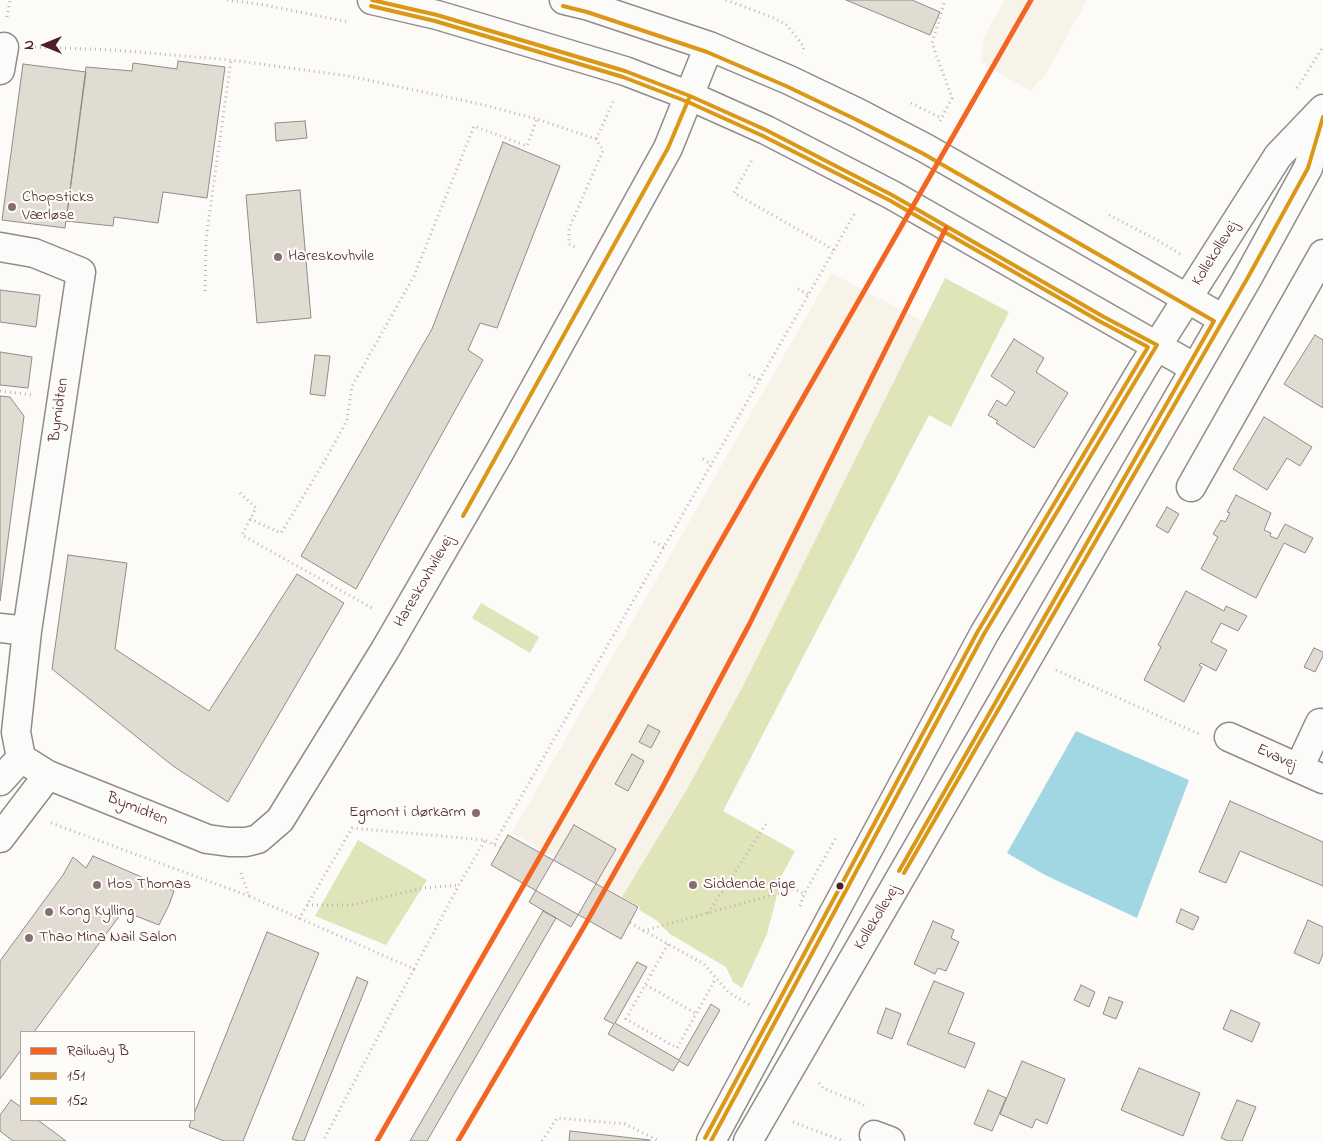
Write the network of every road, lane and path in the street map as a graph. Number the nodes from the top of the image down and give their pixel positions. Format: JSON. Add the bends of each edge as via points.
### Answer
{"nodes":[{"id":1,"x":372,"y":0,"type":"edge"},
{"id":2,"x":564,"y":0,"type":"edge"},
{"id":3,"x":726,"y":0,"type":"edge"},
{"id":4,"x":946,"y":0,"type":"edge"},
{"id":5,"x":709,"y":46,"type":"junction"},
{"id":6,"x":800,"y":56,"type":"dead end"},
{"id":7,"x":2,"y":58,"type":"edge"},
{"id":8,"x":231,"y":60,"type":"junction"},
{"id":9,"x":690,"y":96,"type":"junction"},
{"id":10,"x":952,"y":98,"type":"dead end"},
{"id":11,"x":613,"y":102,"type":"dead end"},
{"id":12,"x":1323,"y":109,"type":"edge"},
{"id":13,"x":1323,"y":118,"type":"edge"},
{"id":14,"x":537,"y":119,"type":"junction"},
{"id":15,"x":596,"y":139,"type":"junction"},
{"id":16,"x":752,"y":160,"type":"dead end"},
{"id":17,"x":858,"y":206,"type":"dead end"},
{"id":18,"x":0,"y":247,"type":"edge"},
{"id":19,"x":834,"y":250,"type":"junction"},
{"id":20,"x":1323,"y":254,"type":"edge"},
{"id":21,"x":604,"y":263,"type":"junction"},
{"id":22,"x":798,"y":289,"type":"dead end"},
{"id":23,"x":205,"y":291,"type":"dead end"},
{"id":24,"x":809,"y":295,"type":"junction"},
{"id":25,"x":1188,"y":299,"type":"junction"},
{"id":26,"x":1223,"y":319,"type":"junction"},
{"id":27,"x":1157,"y":345,"type":"junction"},
{"id":28,"x":1195,"y":368,"type":"junction"},
{"id":29,"x":749,"y":375,"type":"dead end"},
{"id":30,"x":759,"y":380,"type":"junction"},
{"id":31,"x":703,"y":459,"type":"dead end"},
{"id":32,"x":712,"y":464,"type":"junction"},
{"id":33,"x":1191,"y":487,"type":"dead end"},
{"id":34,"x":240,"y":492,"type":"dead end"},
{"id":35,"x":250,"y":519,"type":"junction"},
{"id":36,"x":654,"y":542,"type":"dead end"},
{"id":37,"x":664,"y":547,"type":"junction"},
{"id":38,"x":353,"y":597,"type":"dead end"},
{"id":39,"x":0,"y":628,"type":"edge"},
{"id":40,"x":27,"y":632,"type":"junction"},
{"id":41,"x":1028,"y":657,"type":"junction"},
{"id":42,"x":1320,"y":723,"type":"dead end"},
{"id":43,"x":1229,"y":737,"type":"joint"},
{"id":44,"x":21,"y":758,"type":"junction"},
{"id":45,"x":1311,"y":774,"type":"edge"},
{"id":46,"x":48,"y":776,"type":"junction"},
{"id":47,"x":0,"y":781,"type":"edge"},
{"id":48,"x":19,"y":811,"type":"junction"},
{"id":49,"x":768,"y":821,"type":"dead end"},
{"id":50,"x":0,"y":838,"type":"edge"},
{"id":51,"x":258,"y":839,"type":"joint"},
{"id":52,"x":485,"y":840,"type":"junction"},
{"id":53,"x":229,"y":842,"type":"junction"},
{"id":54,"x":494,"y":844,"type":"junction"},
{"id":55,"x":501,"y":848,"type":"dead end"},
{"id":56,"x":459,"y":884,"type":"junction"},
{"id":57,"x":249,"y":896,"type":"junction"},
{"id":58,"x":306,"y":905,"type":"junction"},
{"id":59,"x":836,"y":911,"type":"junction"},
{"id":60,"x":708,"y":913,"type":"junction"},
{"id":61,"x":299,"y":919,"type":"junction"},
{"id":62,"x":630,"y":923,"type":"dead end"},
{"id":63,"x":643,"y":931,"type":"junction"},
{"id":64,"x":668,"y":944,"type":"junction"},
{"id":65,"x":414,"y":969,"type":"junction"},
{"id":66,"x":716,"y":978,"type":"junction"},
{"id":67,"x":646,"y":985,"type":"junction"},
{"id":68,"x":751,"y":1006,"type":"dead end"},
{"id":69,"x":697,"y":1014,"type":"junction"},
{"id":70,"x":824,"y":1088,"type":"dead end"},
{"id":71,"x":788,"y":1120,"type":"dead end"},
{"id":72,"x":882,"y":1138,"type":"edge"},
{"id":73,"x":324,"y":1141,"type":"edge"},
{"id":74,"x":542,"y":1141,"type":"edge"},
{"id":75,"x":659,"y":1141,"type":"edge"},
{"id":76,"x":711,"y":1141,"type":"edge"},
{"id":77,"x":748,"y":1141,"type":"edge"},
{"id":78,"x":843,"y":1141,"type":"edge"}],
"edges":[{"from":1,"to":9,"type":"street","via":[[437,15],[616,68]]},
{"from":2,"to":5,"type":"street"},
{"from":3,"to":6,"type":"path","via":[[788,25],[804,47]]},
{"from":4,"to":10,"type":"path","via":[[932,43]]},
{"from":5,"to":9,"type":"street","name":"Hareskovhvilevej"},
{"from":5,"to":25,"type":"street","via":[[789,80],[925,148]]},
{"from":7,"to":8,"type":"path","via":[[113,50]]},
{"from":8,"to":14,"type":"path","via":[[349,76]]},
{"from":8,"to":23,"type":"path","via":[[206,240]]},
{"from":9,"to":21,"type":"street","name":"Hareskovhvilevej","via":[[668,148]]},
{"from":9,"to":27,"type":"street","via":[[827,160]]},
{"from":11,"to":15,"type":"path"},
{"from":12,"to":25,"type":"street","name":"Kollekollevej","via":[[1278,156]]},
{"from":13,"to":26,"type":"street","name":"Kollekollevej","via":[[1308,168]]},
{"from":14,"to":15,"type":"path"},
{"from":14,"to":35,"type":"path","via":[[528,146],[474,126],[414,276],[352,386],[347,420],[331,450],[281,534]]},
{"from":15,"to":21,"type":"path","via":[[603,151],[568,228],[569,244]]},
{"from":16,"to":19,"type":"path","via":[[734,194]]},
{"from":17,"to":19,"type":"path"},
{"from":18,"to":40,"type":"street","name":"Bymidten","via":[[34,253],[81,272]]},
{"from":19,"to":24,"type":"path"},
{"from":20,"to":33,"type":"street"},
{"from":21,"to":51,"type":"street","name":"Hareskovhvilevej","via":[[385,650],[280,820]]},
{"from":22,"to":24,"type":"path"},
{"from":24,"to":30,"type":"path"},
{"from":25,"to":26,"type":"street"},
{"from":25,"to":27,"type":"street","name":"Kollekollevej"},
{"from":26,"to":28,"type":"street","name":"Kollekollevej"},
{"from":27,"to":28,"type":"street"},
{"from":27,"to":59,"type":"street","name":"Kollekollevej","via":[[984,634]]},
{"from":28,"to":41,"type":"street","name":"Kollekollevej"},
{"from":29,"to":30,"type":"path"},
{"from":30,"to":32,"type":"path"},
{"from":31,"to":32,"type":"path"},
{"from":32,"to":37,"type":"path"},
{"from":34,"to":35,"type":"path","via":[[256,508]]},
{"from":35,"to":38,"type":"path","via":[[242,535]]},
{"from":36,"to":37,"type":"path"},
{"from":37,"to":54,"type":"path"},
{"from":39,"to":40,"type":"street"},
{"from":40,"to":44,"type":"street","name":"Bymidten","via":[[16,732]]},
{"from":41,"to":43,"type":"path","via":[[1203,736]]},
{"from":41,"to":77,"type":"street","name":"Kollekollevej"},
{"from":42,"to":45,"type":"street"},
{"from":43,"to":45,"type":"street","name":"Evavej"},
{"from":44,"to":46,"type":"street","name":"Bymidten"},
{"from":44,"to":47,"type":"street"},
{"from":46,"to":48,"type":"street"},
{"from":46,"to":53,"type":"street","name":"Bymidten","via":[[207,838]]},
{"from":48,"to":50,"type":"street"},
{"from":48,"to":57,"type":"path"},
{"from":49,"to":60,"type":"path"},
{"from":51,"to":53,"type":"street","name":"Bymidten"},
{"from":52,"to":54,"type":"path"},
{"from":52,"to":56,"type":"path"},
{"from":52,"to":58,"type":"path","via":[[352,828]]},
{"from":53,"to":57,"type":"path"},
{"from":54,"to":55,"type":"path"},
{"from":56,"to":58,"type":"path","via":[[351,904]]},
{"from":56,"to":65,"type":"path"},
{"from":57,"to":61,"type":"path"},
{"from":58,"to":61,"type":"path"},
{"from":59,"to":60,"type":"path","via":[[794,889]]},
{"from":59,"to":76,"type":"street","name":"Kollekollevej"},
{"from":60,"to":63,"type":"path"},
{"from":61,"to":65,"type":"path"},
{"from":62,"to":63,"type":"path"},
{"from":63,"to":64,"type":"path"},
{"from":64,"to":66,"type":"path","via":[[704,964]]},
{"from":64,"to":67,"type":"path"},
{"from":65,"to":73,"type":"path"},
{"from":66,"to":68,"type":"path","via":[[728,992]]},
{"from":66,"to":69,"type":"path"},
{"from":67,"to":69,"type":"path"},
{"from":67,"to":69,"type":"path","via":[[626,1019],[677,1048]]},
{"from":70,"to":72,"type":"path","via":[[865,1106]]},
{"from":71,"to":78,"type":"path"},
{"from":74,"to":75,"type":"path","via":[[557,1118],[625,1124]]}]}
